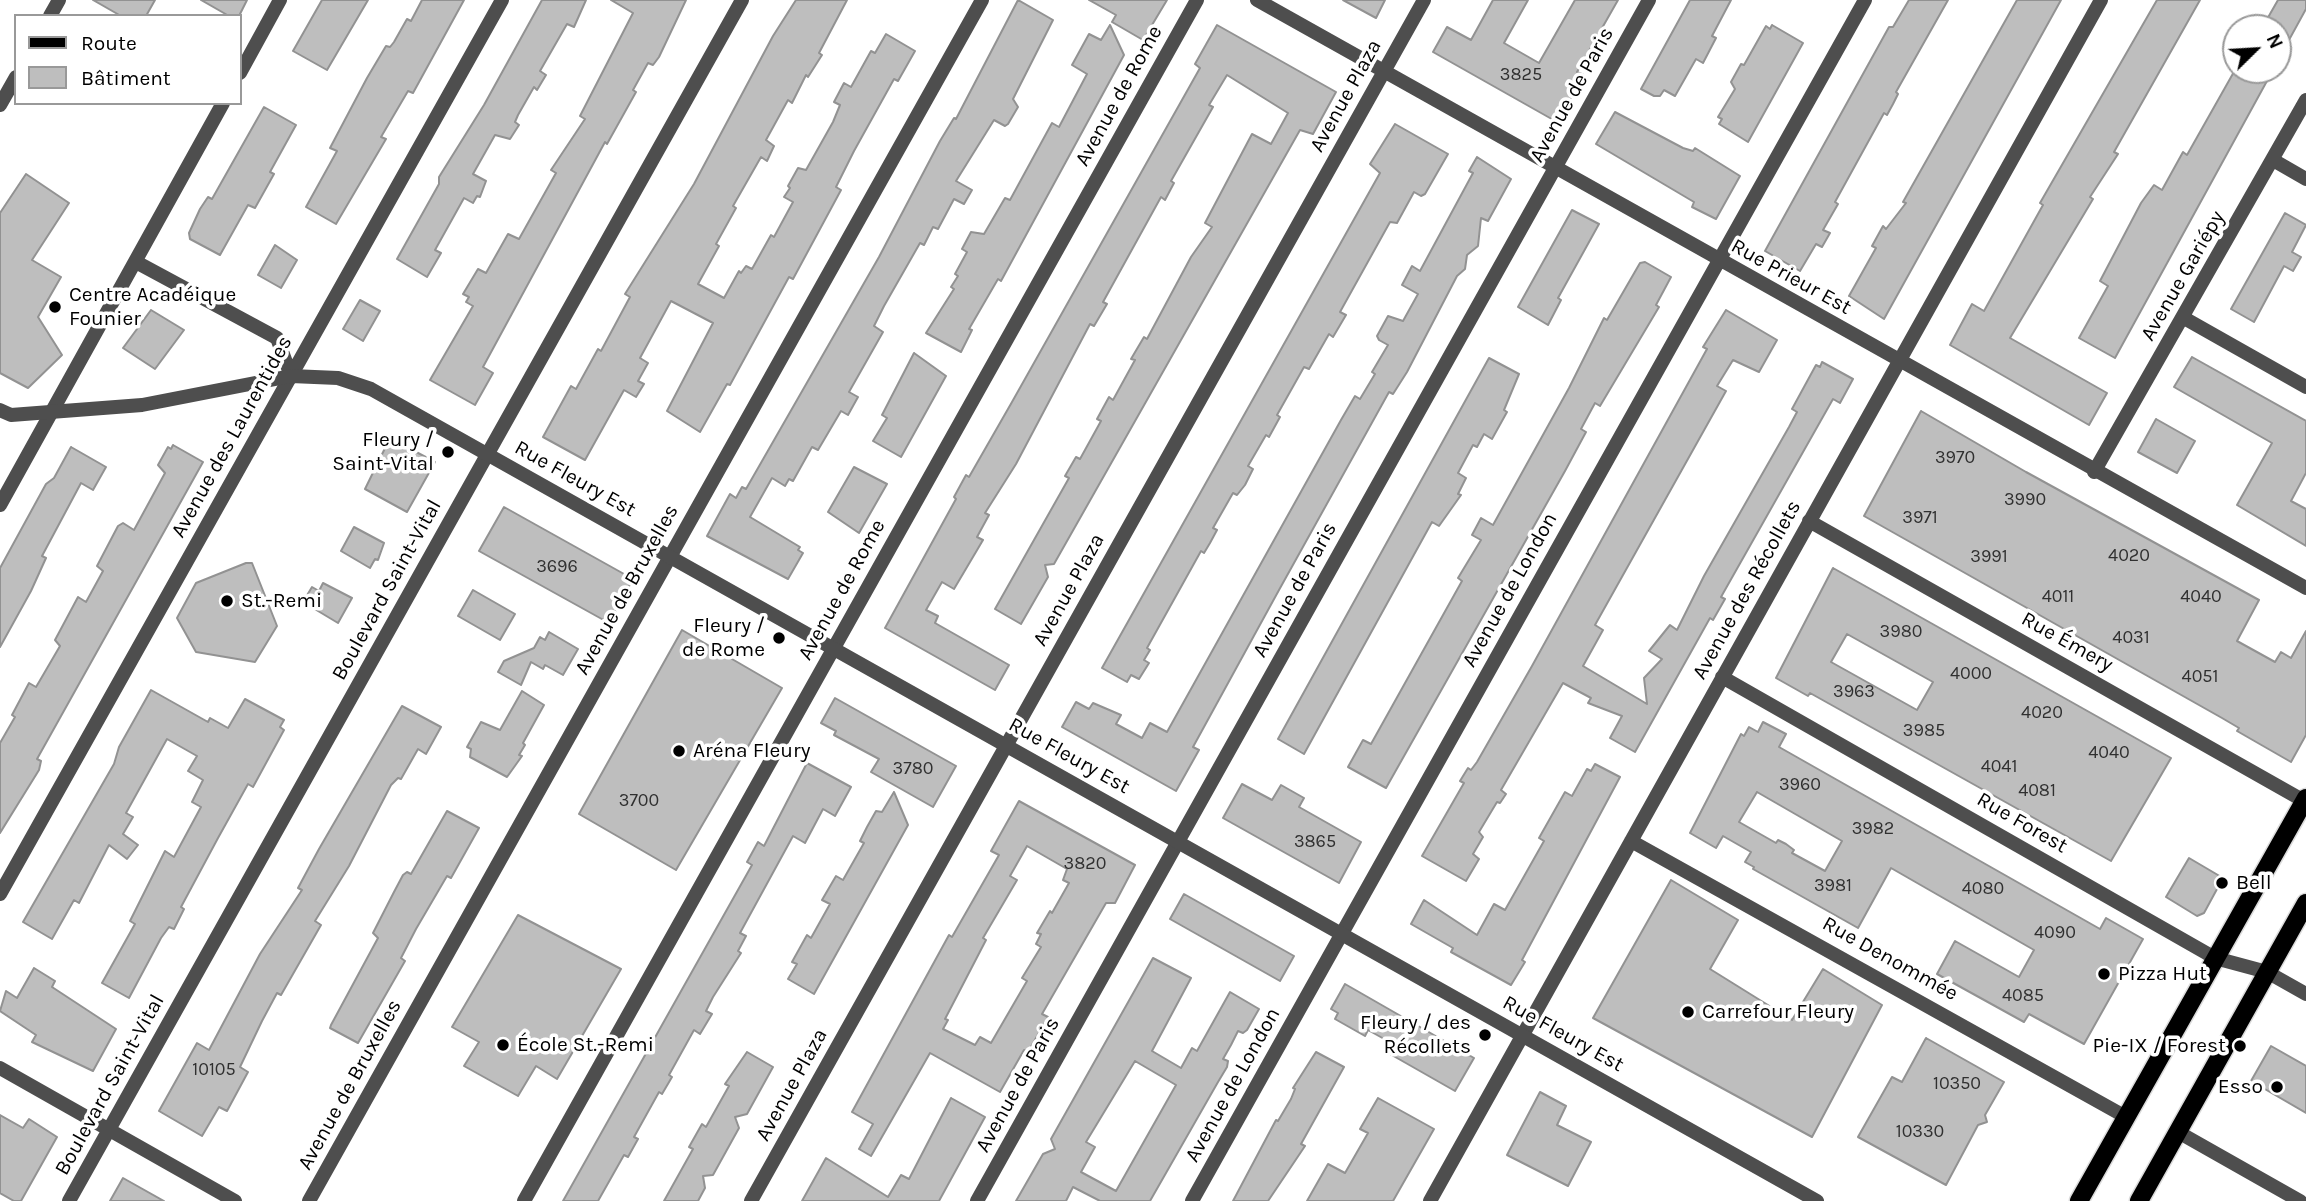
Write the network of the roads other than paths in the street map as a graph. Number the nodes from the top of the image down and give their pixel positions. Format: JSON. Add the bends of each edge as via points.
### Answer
{"nodes":[{"id":1,"x":281,"y":0,"type":"edge"},
{"id":2,"x":502,"y":0,"type":"edge"},
{"id":3,"x":741,"y":0,"type":"edge"},
{"id":4,"x":982,"y":0,"type":"edge"},
{"id":5,"x":1197,"y":0,"type":"edge"},
{"id":6,"x":1257,"y":0,"type":"edge"},
{"id":7,"x":1424,"y":0,"type":"edge"},
{"id":8,"x":1649,"y":0,"type":"edge"},
{"id":9,"x":1866,"y":0,"type":"edge"},
{"id":10,"x":2101,"y":0,"type":"edge"},
{"id":11,"x":242,"y":69,"type":"edge"},
{"id":12,"x":1384,"y":72,"type":"junction"},
{"id":13,"x":14,"y":80,"type":"edge"},
{"id":14,"x":2306,"y":100,"type":"edge"},
{"id":15,"x":0,"y":105,"type":"edge"},
{"id":16,"x":222,"y":105,"type":"edge"},
{"id":17,"x":2273,"y":160,"type":"junction"},
{"id":18,"x":1555,"y":168,"type":"junction"},
{"id":19,"x":2306,"y":178,"type":"edge"},
{"id":20,"x":1719,"y":260,"type":"junction"},
{"id":21,"x":136,"y":262,"type":"junction"},
{"id":22,"x":2184,"y":318,"type":"junction"},
{"id":23,"x":1898,"y":361,"type":"junction"},
{"id":24,"x":291,"y":376,"type":"junction"},
{"id":25,"x":2306,"y":387,"type":"edge"},
{"id":26,"x":0,"y":410,"type":"edge"},
{"id":27,"x":50,"y":412,"type":"junction"},
{"id":28,"x":488,"y":454,"type":"junction"},
{"id":29,"x":2094,"y":471,"type":"junction"},
{"id":30,"x":0,"y":505,"type":"edge"},
{"id":31,"x":1809,"y":521,"type":"junction"},
{"id":32,"x":670,"y":556,"type":"junction"},
{"id":33,"x":2306,"y":588,"type":"edge"},
{"id":34,"x":833,"y":648,"type":"junction"},
{"id":35,"x":1723,"y":677,"type":"junction"},
{"id":36,"x":1006,"y":745,"type":"junction"},
{"id":37,"x":2305,"y":799,"type":"edge"},
{"id":38,"x":1631,"y":841,"type":"junction"},
{"id":39,"x":1179,"y":842,"type":"junction"},
{"id":40,"x":0,"y":894,"type":"edge"},
{"id":41,"x":2306,"y":903,"type":"edge"},
{"id":42,"x":1342,"y":934,"type":"junction"},
{"id":43,"x":2215,"y":958,"type":"junction"},
{"id":44,"x":2267,"y":972,"type":"junction"},
{"id":45,"x":2306,"y":994,"type":"edge"},
{"id":46,"x":1523,"y":1035,"type":"junction"},
{"id":47,"x":0,"y":1068,"type":"edge"},
{"id":48,"x":2126,"y":1117,"type":"junction"},
{"id":49,"x":108,"y":1130,"type":"junction"},
{"id":50,"x":2178,"y":1132,"type":"junction"},
{"id":51,"x":69,"y":1201,"type":"edge"},
{"id":52,"x":235,"y":1201,"type":"edge"},
{"id":53,"x":309,"y":1201,"type":"edge"},
{"id":54,"x":524,"y":1201,"type":"edge"},
{"id":55,"x":751,"y":1201,"type":"edge"},
{"id":56,"x":977,"y":1201,"type":"edge"},
{"id":57,"x":1192,"y":1201,"type":"edge"},
{"id":58,"x":1430,"y":1201,"type":"edge"},
{"id":59,"x":1817,"y":1201,"type":"edge"},
{"id":60,"x":2079,"y":1201,"type":"edge"},
{"id":61,"x":2139,"y":1201,"type":"edge"},
{"id":62,"x":2300,"y":1201,"type":"edge"}],
"edges":[{"from":1,"to":11,"type":"street"},
{"from":2,"to":24,"type":"street","name":"Avenue des Laurentides"},
{"from":3,"to":28,"type":"street","name":"Boulevard Saint-Vital"},
{"from":4,"to":32,"type":"street","name":"Avenue de Bruxelles"},
{"from":5,"to":34,"type":"street","name":"Avenue de Rome"},
{"from":6,"to":12,"type":"street","name":"Rue Prieur Est"},
{"from":7,"to":12,"type":"street","name":"Avenue Plaza"},
{"from":8,"to":18,"type":"street","name":"Avenue de Paris"},
{"from":9,"to":20,"type":"street","name":"Avenue de London"},
{"from":10,"to":23,"type":"street","name":"Avenue des Récollets"},
{"from":12,"to":18,"type":"street","name":"Rue Prieur Est"},
{"from":12,"to":36,"type":"street","name":"Avenue Plaza"},
{"from":13,"to":15,"type":"street"},
{"from":14,"to":17,"type":"street","name":"Avenue Gariépy"},
{"from":16,"to":21,"type":"street"},
{"from":17,"to":19,"type":"street"},
{"from":17,"to":22,"type":"street","name":"Avenue Gariépy"},
{"from":18,"to":20,"type":"street","name":"Rue Prieur Est"},
{"from":18,"to":39,"type":"street","name":"Avenue de Paris"},
{"from":20,"to":23,"type":"street","name":"Rue Prieur Est"},
{"from":20,"to":42,"type":"street","name":"Avenue de London"},
{"from":21,"to":24,"type":"street","via":[[277,338]]},
{"from":21,"to":27,"type":"street"},
{"from":22,"to":25,"type":"street"},
{"from":22,"to":29,"type":"street","name":"Avenue Gariépy"},
{"from":23,"to":29,"type":"street","name":"Rue Prieur Est"},
{"from":23,"to":31,"type":"street","name":"Avenue des Récollets"},
{"from":24,"to":27,"type":"street","name":"Rue Fleury Est","via":[[180,399]]},
{"from":24,"to":28,"type":"street","name":"Rue Fleury Est","via":[[338,378],[371,389]]},
{"from":24,"to":40,"type":"street","name":"Avenue des Laurentides"},
{"from":26,"to":27,"type":"street","name":"Rue Fleury Est","via":[[12,415]]},
{"from":27,"to":30,"type":"street"},
{"from":28,"to":32,"type":"street","name":"Rue Fleury Est"},
{"from":28,"to":49,"type":"street","name":"Boulevard Saint-Vital"},
{"from":29,"to":33,"type":"street","name":"Rue Prieur Est"},
{"from":31,"to":35,"type":"street","name":"Avenue des Récollets"},
{"from":31,"to":37,"type":"street","name":"Rue Émery"},
{"from":32,"to":34,"type":"street","name":"Rue Fleury Est"},
{"from":32,"to":53,"type":"street","name":"Avenue de Bruxelles"},
{"from":34,"to":36,"type":"street","name":"Rue Fleury Est"},
{"from":34,"to":54,"type":"street","name":"Avenue de Rome"},
{"from":35,"to":38,"type":"street","name":"Avenue des Récollets"},
{"from":35,"to":43,"type":"street","name":"Rue Forest"},
{"from":36,"to":39,"type":"street","name":"Rue Fleury Est"},
{"from":36,"to":55,"type":"street","name":"Avenue Plaza"},
{"from":37,"to":43,"type":"main road"},
{"from":38,"to":46,"type":"street","name":"Avenue des Récollets"},
{"from":38,"to":48,"type":"street","name":"Rue Denommée"},
{"from":39,"to":42,"type":"street","name":"Rue Fleury Est"},
{"from":39,"to":56,"type":"street","name":"Avenue de Paris"},
{"from":41,"to":44,"type":"main road"},
{"from":42,"to":46,"type":"street","name":"Rue Fleury Est"},
{"from":42,"to":57,"type":"street","name":"Avenue de London"},
{"from":43,"to":44,"type":"street","name":"Rue Forest"},
{"from":43,"to":48,"type":"main road"},
{"from":44,"to":45,"type":"street","name":"Rue Forest"},
{"from":44,"to":50,"type":"main road"},
{"from":46,"to":58,"type":"street","name":"Avenue des Récollets"},
{"from":46,"to":59,"type":"street","name":"Rue Fleury Est"},
{"from":47,"to":49,"type":"street"},
{"from":48,"to":60,"type":"main road"},
{"from":49,"to":51,"type":"street","name":"Boulevard Saint-Vital"},
{"from":49,"to":52,"type":"street"},
{"from":50,"to":61,"type":"main road"},
{"from":50,"to":62,"type":"street"}]}
